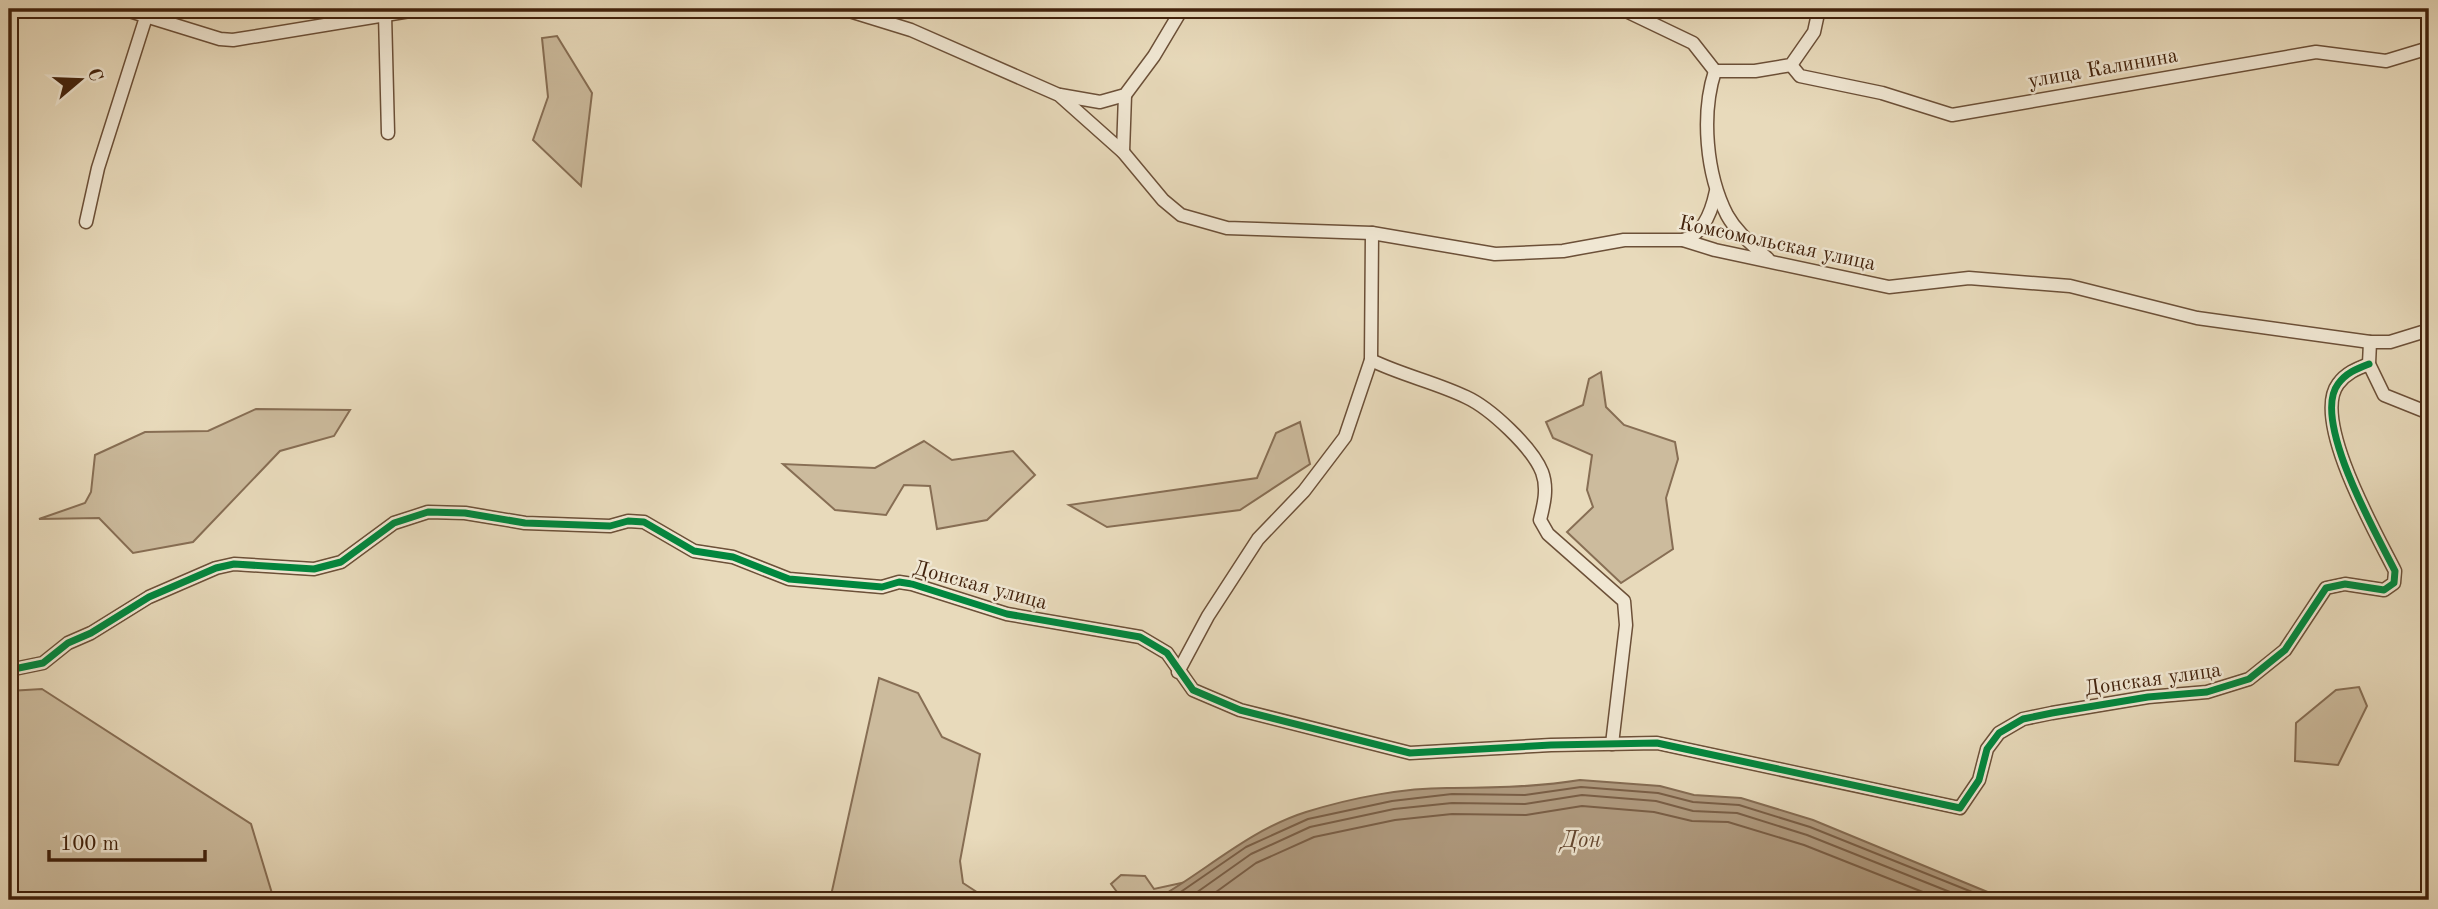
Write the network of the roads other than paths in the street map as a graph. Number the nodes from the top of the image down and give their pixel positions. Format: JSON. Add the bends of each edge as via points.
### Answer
{"nodes":[{"id":1,"x":123,"y":9,"type":"edge"},
{"id":2,"x":422,"y":9,"type":"edge"},
{"id":3,"x":843,"y":9,"type":"edge"},
{"id":4,"x":1182,"y":9,"type":"edge"},
{"id":5,"x":1622,"y":9,"type":"edge"},
{"id":6,"x":1819,"y":9,"type":"edge"},
{"id":7,"x":385,"y":14,"type":"junction"},
{"id":8,"x":146,"y":17,"type":"junction"},
{"id":9,"x":2429,"y":48,"type":"edge"},
{"id":10,"x":1791,"y":65,"type":"junction"},
{"id":11,"x":1715,"y":71,"type":"junction"},
{"id":12,"x":1059,"y":94,"type":"junction"},
{"id":13,"x":1125,"y":95,"type":"junction"},
{"id":14,"x":388,"y":133,"type":"dead end"},
{"id":15,"x":1123,"y":152,"type":"junction"},
{"id":16,"x":1716,"y":190,"type":"junction"},
{"id":17,"x":86,"y":222,"type":"dead end"},
{"id":18,"x":1372,"y":233,"type":"junction"},
{"id":19,"x":1682,"y":240,"type":"junction"},
{"id":20,"x":1768,"y":259,"type":"junction"},
{"id":21,"x":2429,"y":330,"type":"edge"},
{"id":22,"x":2370,"y":342,"type":"junction"},
{"id":23,"x":1371,"y":360,"type":"junction"},
{"id":24,"x":2369,"y":364,"type":"junction"},
{"id":25,"x":2429,"y":414,"type":"edge"},
{"id":26,"x":9,"y":670,"type":"edge"},
{"id":27,"x":1178,"y":672,"type":"junction"},
{"id":28,"x":1612,"y":744,"type":"junction"}],
"edges":[{"from":1,"to":8,"type":"street"},
{"from":2,"to":7,"type":"street"},
{"from":3,"to":12,"type":"street","name":"Комсомольская улица","via":[[911,30]]},
{"from":4,"to":13,"type":"street"},
{"from":5,"to":11,"type":"street","via":[[1693,43]]},
{"from":6,"to":10,"type":"street","via":[[1814,32]]},
{"from":7,"to":8,"type":"street","via":[[233,40]]},
{"from":7,"to":14,"type":"street"},
{"from":8,"to":17,"type":"street","via":[[98,168]]},
{"from":9,"to":10,"type":"street","name":"улица Калинина","via":[[2386,61],[2316,52],[1952,115],[1882,93],[1800,76]]},
{"from":10,"to":11,"type":"street","via":[[1755,72]]},
{"from":11,"to":16,"type":"street","via":[[1707,94]]},
{"from":12,"to":13,"type":"street","via":[[1100,102]]},
{"from":12,"to":15,"type":"street","name":"Комсомольская улица"},
{"from":13,"to":15,"type":"street"},
{"from":15,"to":18,"type":"street","name":"Комсомольская улица","via":[[1181,215],[1227,228]]},
{"from":16,"to":19,"type":"street","via":[[1703,223],[1692,238]]},
{"from":16,"to":20,"type":"street","via":[[1741,234]]},
{"from":18,"to":19,"type":"street","name":"Комсомольская улица","via":[[1495,254],[1563,251],[1624,240]]},
{"from":18,"to":23,"type":"street"},
{"from":19,"to":20,"type":"street","name":"Комсомольская улица"},
{"from":20,"to":22,"type":"street","name":"Комсомольская улица","via":[[1889,287],[1969,278],[2070,286],[2197,318]]},
{"from":21,"to":22,"type":"street","name":"Комсомольская улица","via":[[2400,340]]},
{"from":22,"to":24,"type":"street"},
{"from":23,"to":27,"type":"street","via":[[1345,437],[1304,491],[1258,539]]},
{"from":23,"to":28,"type":"street","via":[[1469,398],[1501,422],[1542,472],[1546,493],[1540,520],[1548,534],[1624,601],[1626,625]]},
{"from":24,"to":25,"type":"street","via":[[2384,394]]},
{"from":24,"to":28,"type":"street","name":"Донская улица","via":[[2350,371],[2336,386],[2332,414],[2336,443],[2395,571],[2394,583],[2384,590],[2345,584],[2326,588],[2285,650],[2270,665],[2232,687],[2023,719],[1999,733],[1987,749],[1979,780],[1960,808],[1657,743]]},
{"from":26,"to":27,"type":"street","name":"Донская улица","via":[[43,663],[68,643],[149,597],[216,568],[234,564],[314,569],[341,562],[394,523],[428,512],[526,523],[610,526],[644,522],[694,551],[733,557],[789,579],[882,587],[912,584],[1007,614],[1140,637],[1167,653]]},
{"from":27,"to":28,"type":"street","name":"Донская улица","via":[[1193,690],[1240,710],[1410,753]]}]}
